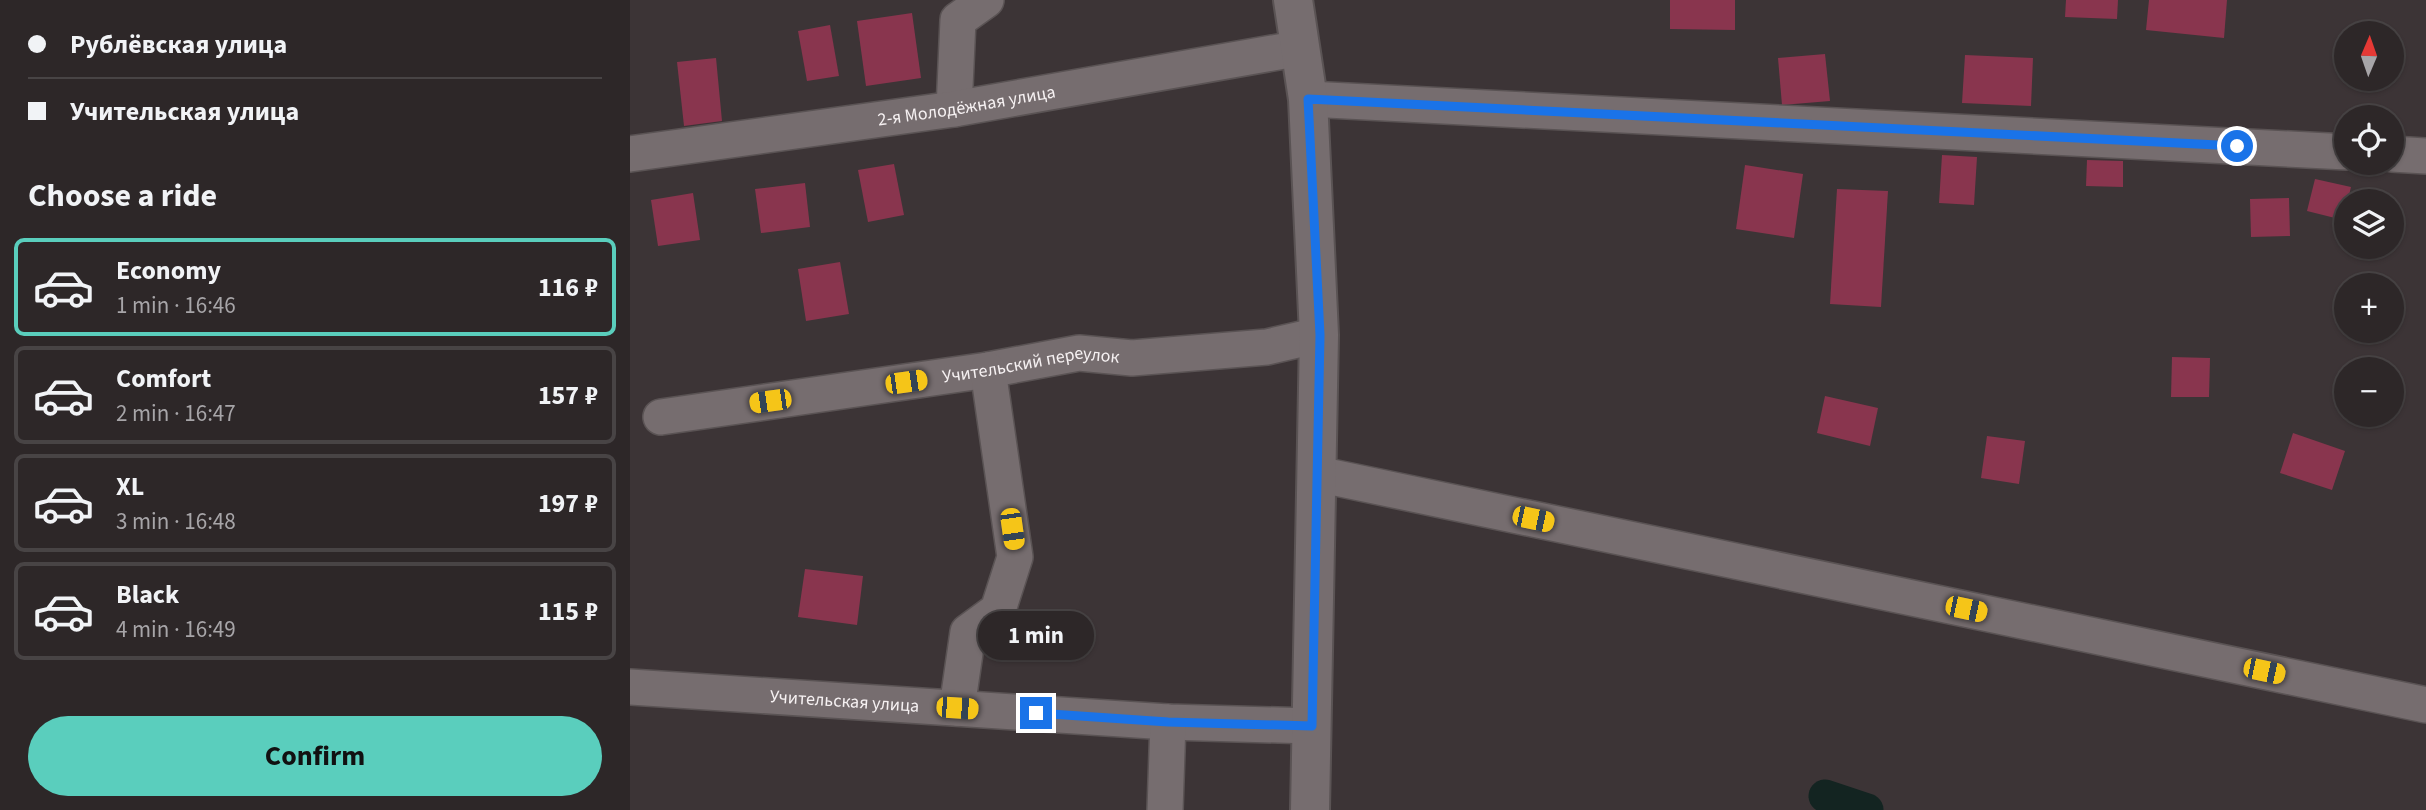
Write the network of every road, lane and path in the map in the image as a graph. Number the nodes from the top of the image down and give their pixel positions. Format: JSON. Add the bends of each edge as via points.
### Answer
{"nodes":[{"id":1,"x":986,"y":0,"type":"edge"},
{"id":2,"x":1293,"y":0,"type":"edge"},
{"id":3,"x":1301,"y":48,"type":"junction"},
{"id":4,"x":1308,"y":99,"type":"junction"},
{"id":5,"x":954,"y":108,"type":"junction"},
{"id":6,"x":2334,"y":151,"type":"edge"},
{"id":7,"x":630,"y":154,"type":"edge"},
{"id":8,"x":2404,"y":155,"type":"edge"},
{"id":9,"x":2426,"y":156,"type":"edge"},
{"id":10,"x":1320,"y":335,"type":"junction"},
{"id":11,"x":988,"y":370,"type":"junction"},
{"id":12,"x":661,"y":417,"type":"dead end"},
{"id":13,"x":1317,"y":474,"type":"junction"},
{"id":14,"x":630,"y":687,"type":"edge"},
{"id":15,"x":2426,"y":705,"type":"edge"},
{"id":16,"x":957,"y":708,"type":"junction"},
{"id":17,"x":1168,"y":722,"type":"junction"},
{"id":18,"x":1312,"y":726,"type":"junction"},
{"id":19,"x":1165,"y":810,"type":"edge"},
{"id":20,"x":1310,"y":810,"type":"edge"}],
"edges":[{"from":1,"to":5,"type":"street","via":[[958,20]]},
{"from":2,"to":3,"type":"street"},
{"from":3,"to":4,"type":"street"},
{"from":3,"to":5,"type":"street","name":"2-я Молодёжная улица"},
{"from":4,"to":6,"type":"street"},
{"from":4,"to":10,"type":"street"},
{"from":5,"to":7,"type":"street","name":"2-я Молодёжная улица"},
{"from":8,"to":9,"type":"street"},
{"from":10,"to":11,"type":"street","name":"Учительский переулок","via":[[1268,347],[1132,358],[1079,353]]},
{"from":10,"to":13,"type":"street"},
{"from":11,"to":12,"type":"street","name":"Учительский переулок"},
{"from":11,"to":16,"type":"street","via":[[1016,557],[998,610],[968,632]]},
{"from":13,"to":15,"type":"street"},
{"from":13,"to":18,"type":"street"},
{"from":14,"to":16,"type":"street","name":"Учительская улица"},
{"from":16,"to":17,"type":"street","name":"Учительская улица"},
{"from":17,"to":18,"type":"street","name":"Учительская улица"},
{"from":17,"to":19,"type":"street"},
{"from":18,"to":20,"type":"street"}]}
